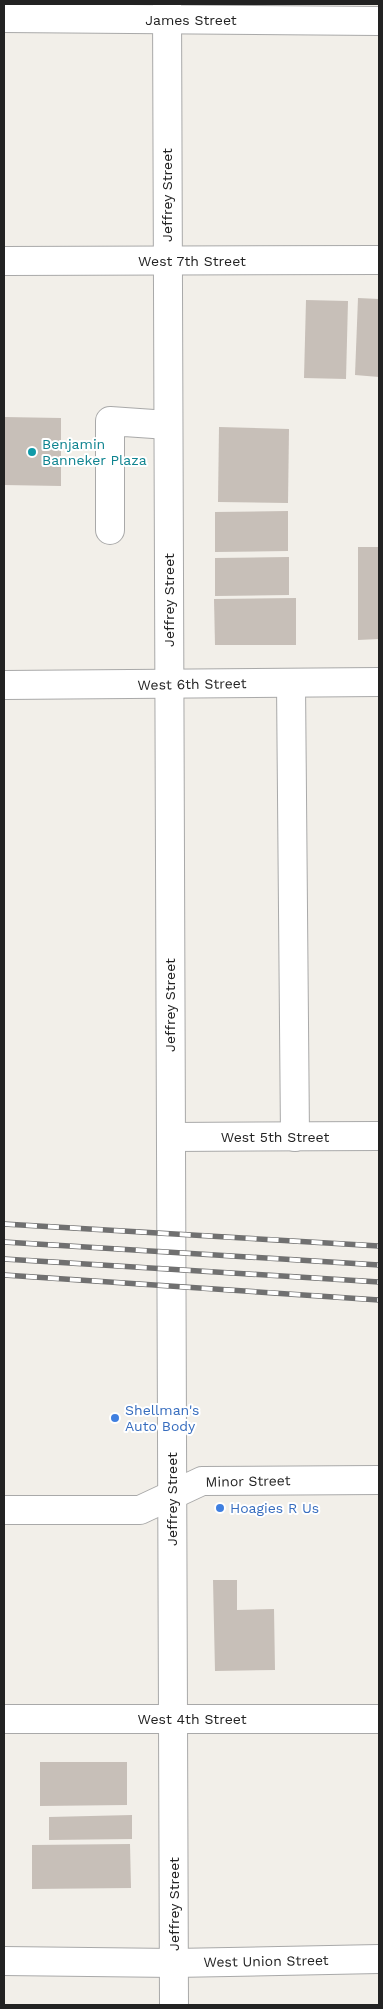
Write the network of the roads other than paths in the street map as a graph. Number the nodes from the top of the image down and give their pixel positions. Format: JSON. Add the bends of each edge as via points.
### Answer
{"nodes":[{"id":1,"x":167,"y":12,"type":"edge"},
{"id":2,"x":4,"y":18,"type":"edge"},
{"id":3,"x":379,"y":22,"type":"edge"},
{"id":4,"x":379,"y":260,"type":"edge"},
{"id":5,"x":4,"y":261,"type":"edge"},
{"id":6,"x":167,"y":261,"type":"junction"},
{"id":7,"x":168,"y":425,"type":"junction"},
{"id":8,"x":110,"y":530,"type":"dead end"},
{"id":9,"x":379,"y":682,"type":"edge"},
{"id":10,"x":291,"y":683,"type":"junction"},
{"id":11,"x":169,"y":684,"type":"junction"},
{"id":12,"x":4,"y":685,"type":"edge"},
{"id":13,"x":379,"y":1136,"type":"edge"},
{"id":14,"x":170,"y":1137,"type":"junction"},
{"id":15,"x":295,"y":1137,"type":"junction"},
{"id":16,"x":379,"y":1480,"type":"edge"},
{"id":17,"x":172,"y":1495,"type":"junction"},
{"id":18,"x":4,"y":1510,"type":"edge"},
{"id":19,"x":173,"y":1719,"type":"junction"},
{"id":20,"x":379,"y":1719,"type":"edge"},
{"id":21,"x":4,"y":1720,"type":"edge"},
{"id":22,"x":379,"y":1959,"type":"edge"},
{"id":23,"x":4,"y":1961,"type":"edge"},
{"id":24,"x":174,"y":1963,"type":"junction"},
{"id":25,"x":174,"y":2005,"type":"edge"}],
"edges":[{"from":1,"to":2,"type":"street","name":"James Street"},
{"from":1,"to":3,"type":"street","name":"James Street"},
{"from":1,"to":6,"type":"street","name":"Jeffrey Street"},
{"from":4,"to":6,"type":"street","name":"West 7th Street"},
{"from":5,"to":6,"type":"street","name":"West 7th Street"},
{"from":6,"to":7,"type":"street","name":"Jeffrey Street"},
{"from":7,"to":8,"type":"street","via":[[110,420]]},
{"from":7,"to":11,"type":"street","name":"Jeffrey Street"},
{"from":9,"to":10,"type":"street","name":"West 6th Street"},
{"from":10,"to":11,"type":"street","name":"West 6th Street"},
{"from":10,"to":15,"type":"street"},
{"from":11,"to":12,"type":"street","name":"West 6th Street"},
{"from":11,"to":14,"type":"street","name":"Jeffrey Street"},
{"from":13,"to":15,"type":"street","name":"West 5th Street"},
{"from":14,"to":15,"type":"street","name":"West 5th Street"},
{"from":14,"to":17,"type":"street","name":"Jeffrey Street"},
{"from":16,"to":17,"type":"street","name":"Minor Street","via":[[202,1481]]},
{"from":17,"to":18,"type":"street","name":"Minor Street","via":[[140,1510]]},
{"from":17,"to":19,"type":"street","name":"Jeffrey Street"},
{"from":19,"to":20,"type":"street","name":"West 4th Street"},
{"from":19,"to":21,"type":"street","name":"West 4th Street"},
{"from":19,"to":24,"type":"street","name":"Jeffrey Street"},
{"from":22,"to":24,"type":"street","name":"West Union Street"},
{"from":23,"to":24,"type":"street","name":"West Union Street"},
{"from":24,"to":25,"type":"street","name":"Jeffrey Street"}]}
